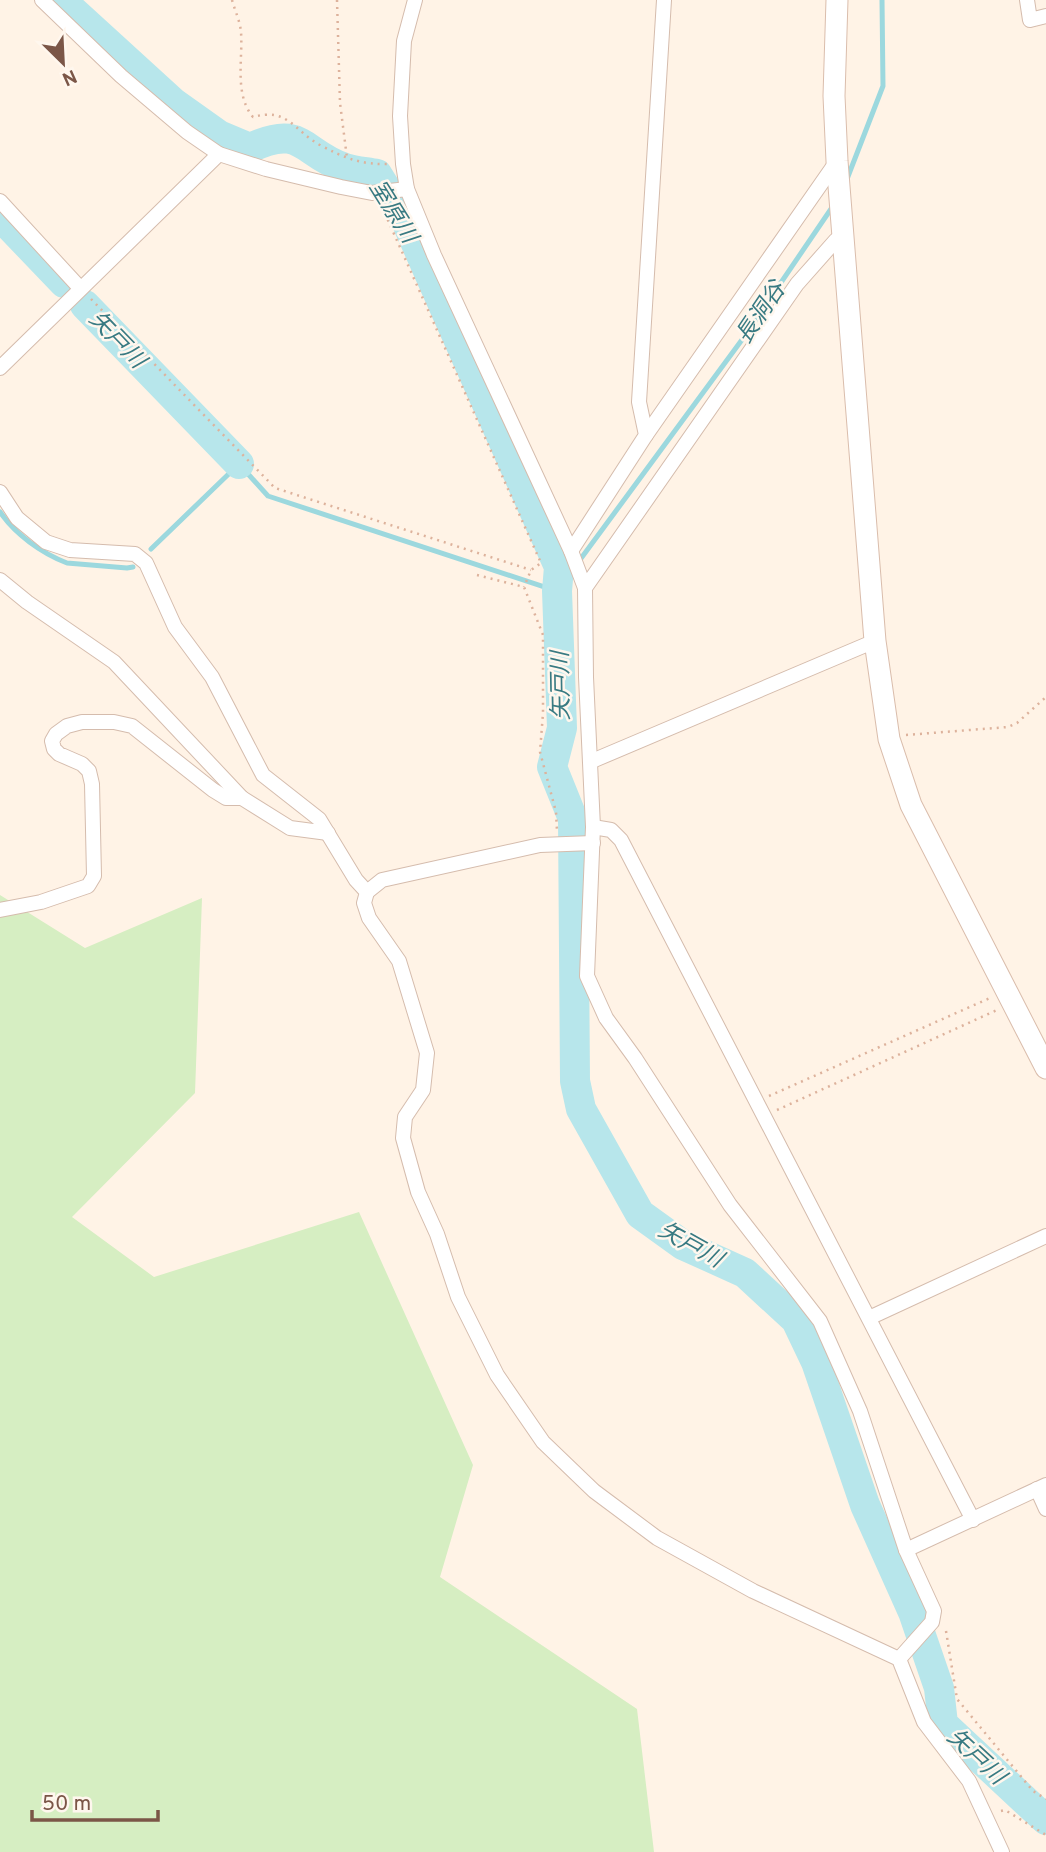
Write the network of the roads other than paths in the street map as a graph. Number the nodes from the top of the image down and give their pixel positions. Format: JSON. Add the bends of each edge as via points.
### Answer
{"nodes":[{"id":1,"x":42,"y":0,"type":"edge"},
{"id":2,"x":415,"y":0,"type":"edge"},
{"id":3,"x":664,"y":0,"type":"edge"},
{"id":4,"x":837,"y":0,"type":"edge"},
{"id":5,"x":1027,"y":0,"type":"edge"},
{"id":6,"x":1046,"y":16,"type":"edge"},
{"id":7,"x":219,"y":154,"type":"junction"},
{"id":8,"x":837,"y":162,"type":"junction"},
{"id":9,"x":407,"y":189,"type":"junction"},
{"id":10,"x":0,"y":201,"type":"edge"},
{"id":11,"x":845,"y":238,"type":"junction"},
{"id":12,"x":80,"y":288,"type":"junction"},
{"id":13,"x":0,"y":368,"type":"edge"},
{"id":14,"x":646,"y":435,"type":"junction"},
{"id":15,"x":0,"y":492,"type":"edge"},
{"id":16,"x":571,"y":551,"type":"junction"},
{"id":17,"x":0,"y":580,"type":"edge"},
{"id":18,"x":583,"y":583,"type":"junction"},
{"id":19,"x":875,"y":641,"type":"junction"},
{"id":20,"x":592,"y":761,"type":"junction"},
{"id":21,"x":242,"y":798,"type":"junction"},
{"id":22,"x":593,"y":827,"type":"junction"},
{"id":23,"x":328,"y":833,"type":"junction"},
{"id":24,"x":593,"y":843,"type":"junction"},
{"id":25,"x":367,"y":892,"type":"junction"},
{"id":26,"x":0,"y":910,"type":"edge"},
{"id":27,"x":1046,"y":1068,"type":"edge"},
{"id":28,"x":1046,"y":1236,"type":"edge"},
{"id":29,"x":869,"y":1318,"type":"junction"},
{"id":30,"x":1042,"y":1487,"type":"edge"},
{"id":31,"x":1046,"y":1509,"type":"edge"},
{"id":32,"x":974,"y":1520,"type":"junction"},
{"id":33,"x":906,"y":1550,"type":"junction"},
{"id":34,"x":899,"y":1659,"type":"junction"},
{"id":35,"x":1002,"y":1852,"type":"edge"}],
"edges":[{"from":1,"to":7,"type":"street","via":[[121,76]]},
{"from":2,"to":9,"type":"street","via":[[404,41],[400,116]]},
{"from":3,"to":14,"type":"street","via":[[639,402]]},
{"from":4,"to":8,"type":"street"},
{"from":5,"to":6,"type":"street","via":[[1030,20]]},
{"from":7,"to":9,"type":"street","via":[[372,193]]},
{"from":7,"to":12,"type":"street"},
{"from":8,"to":11,"type":"street"},
{"from":8,"to":14,"type":"street"},
{"from":9,"to":16,"type":"street"},
{"from":10,"to":12,"type":"street"},
{"from":11,"to":18,"type":"street","via":[[836,240],[797,284]]},
{"from":11,"to":19,"type":"street"},
{"from":12,"to":13,"type":"street"},
{"from":14,"to":16,"type":"street"},
{"from":15,"to":23,"type":"street","via":[[17,518],[46,542],[70,550],[135,554],[146,563],[176,627],[212,677],[263,775],[319,819]]},
{"from":16,"to":18,"type":"street"},
{"from":17,"to":21,"type":"street","via":[[114,662]]},
{"from":18,"to":20,"type":"street"},
{"from":19,"to":20,"type":"street"},
{"from":19,"to":27,"type":"street","via":[[889,739],[911,805]]},
{"from":20,"to":22,"type":"street"},
{"from":21,"to":23,"type":"street","via":[[290,828]]},
{"from":21,"to":26,"type":"street","via":[[226,798],[213,790],[132,726],[114,722],[67,726],[52,741],[59,754],[89,771],[94,876],[89,886]]},
{"from":22,"to":24,"type":"street"},
{"from":22,"to":29,"type":"street","via":[[611,830],[621,840]]},
{"from":23,"to":25,"type":"street"},
{"from":24,"to":25,"type":"street","via":[[540,845],[382,880]]},
{"from":24,"to":33,"type":"street","via":[[587,976],[606,1018],[730,1205],[820,1321],[860,1410]]},
{"from":25,"to":34,"type":"street","via":[[364,903],[369,918],[398,961],[427,1053],[422,1090],[405,1116],[403,1138],[418,1192],[458,1297],[497,1375],[535,1431],[594,1491],[657,1538],[753,1591]]},
{"from":28,"to":29,"type":"street"},
{"from":29,"to":32,"type":"street"},
{"from":30,"to":31,"type":"street"},
{"from":30,"to":32,"type":"street"},
{"from":32,"to":33,"type":"street"},
{"from":33,"to":34,"type":"street","via":[[933,1617]]},
{"from":34,"to":35,"type":"street","via":[[924,1722],[969,1781]]}]}
